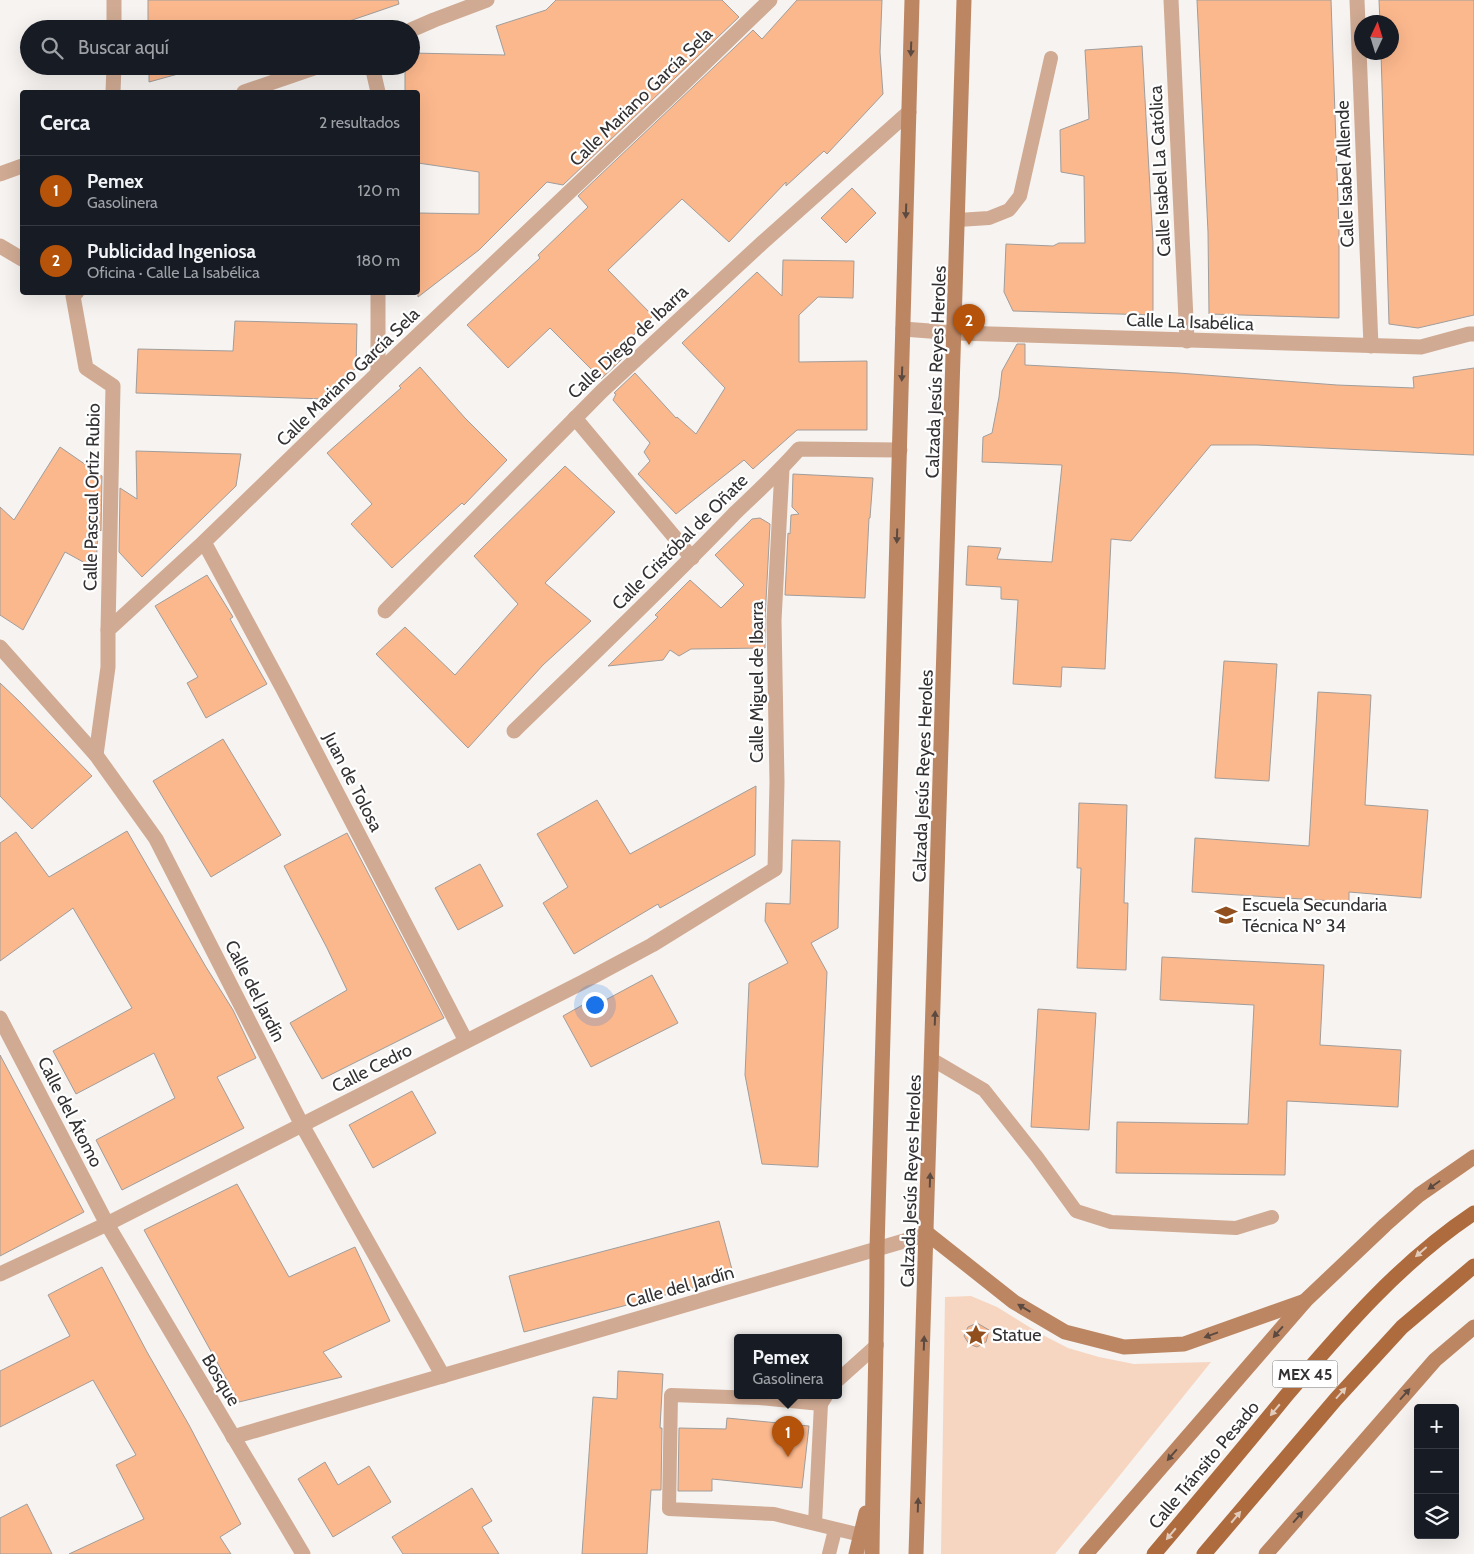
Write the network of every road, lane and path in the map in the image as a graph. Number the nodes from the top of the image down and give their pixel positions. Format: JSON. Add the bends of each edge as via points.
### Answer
{"nodes":[{"id":1,"x":114,"y":0,"type":"edge"},
{"id":2,"x":487,"y":0,"type":"edge"},
{"id":3,"x":770,"y":0,"type":"edge"},
{"id":4,"x":912,"y":0,"type":"edge"},
{"id":5,"x":964,"y":0,"type":"edge"},
{"id":6,"x":1171,"y":0,"type":"edge"},
{"id":7,"x":1357,"y":0,"type":"edge"},
{"id":8,"x":114,"y":20,"type":"edge"},
{"id":9,"x":420,"y":26,"type":"edge"},
{"id":10,"x":1051,"y":58,"type":"dead end"},
{"id":11,"x":114,"y":75,"type":"edge"},
{"id":12,"x":294,"y":75,"type":"edge"},
{"id":13,"x":374,"y":75,"type":"edge"},
{"id":14,"x":113,"y":90,"type":"edge"},
{"id":15,"x":250,"y":90,"type":"edge"},
{"id":16,"x":378,"y":90,"type":"edge"},
{"id":17,"x":909,"y":112,"type":"junction"},
{"id":18,"x":20,"y":167,"type":"edge"},
{"id":19,"x":0,"y":174,"type":"edge"},
{"id":20,"x":958,"y":220,"type":"junction"},
{"id":21,"x":0,"y":246,"type":"edge"},
{"id":22,"x":20,"y":258,"type":"edge"},
{"id":23,"x":73,"y":295,"type":"edge"},
{"id":24,"x":378,"y":295,"type":"edge"},
{"id":25,"x":903,"y":329,"type":"junction"},
{"id":26,"x":956,"y":333,"type":"junction"},
{"id":27,"x":1474,"y":334,"type":"edge"},
{"id":28,"x":1187,"y":341,"type":"junction"},
{"id":29,"x":1371,"y":346,"type":"junction"},
{"id":30,"x":378,"y":373,"type":"junction"},
{"id":31,"x":575,"y":418,"type":"junction"},
{"id":32,"x":900,"y":450,"type":"junction"},
{"id":33,"x":782,"y":469,"type":"junction"},
{"id":34,"x":204,"y":542,"type":"junction"},
{"id":35,"x":692,"y":558,"type":"junction"},
{"id":36,"x":385,"y":611,"type":"dead end"},
{"id":37,"x":108,"y":630,"type":"junction"},
{"id":38,"x":0,"y":647,"type":"edge"},
{"id":39,"x":514,"y":731,"type":"dead end"},
{"id":40,"x":96,"y":756,"type":"junction"},
{"id":41,"x":754,"y":884,"type":"joint"},
{"id":42,"x":0,"y":1018,"type":"edge"},
{"id":43,"x":466,"y":1041,"type":"junction"},
{"id":44,"x":933,"y":1060,"type":"junction"},
{"id":45,"x":302,"y":1125,"type":"junction"},
{"id":46,"x":1474,"y":1157,"type":"edge"},
{"id":47,"x":1474,"y":1212,"type":"edge"},
{"id":48,"x":1272,"y":1217,"type":"dead end"},
{"id":49,"x":107,"y":1224,"type":"junction"},
{"id":50,"x":928,"y":1234,"type":"junction"},
{"id":51,"x":877,"y":1249,"type":"junction"},
{"id":52,"x":1474,"y":1266,"type":"edge"},
{"id":53,"x":0,"y":1274,"type":"edge"},
{"id":54,"x":1306,"y":1300,"type":"junction"},
{"id":55,"x":1474,"y":1327,"type":"edge"},
{"id":56,"x":877,"y":1345,"type":"junction"},
{"id":57,"x":442,"y":1376,"type":"junction"},
{"id":58,"x":842,"y":1376,"type":"edge"},
{"id":59,"x":734,"y":1397,"type":"edge"},
{"id":60,"x":791,"y":1399,"type":"edge"},
{"id":61,"x":823,"y":1400,"type":"edge"},
{"id":62,"x":233,"y":1436,"type":"junction"},
{"id":63,"x":872,"y":1487,"type":"junction"},
{"id":64,"x":814,"y":1523,"type":"junction"},
{"id":65,"x":835,"y":1530,"type":"junction"},
{"id":66,"x":861,"y":1535,"type":"junction"},
{"id":67,"x":303,"y":1554,"type":"edge"},
{"id":68,"x":829,"y":1554,"type":"edge"},
{"id":69,"x":856,"y":1554,"type":"edge"},
{"id":70,"x":872,"y":1554,"type":"edge"},
{"id":71,"x":916,"y":1554,"type":"edge"},
{"id":72,"x":1086,"y":1554,"type":"edge"},
{"id":73,"x":1154,"y":1554,"type":"edge"},
{"id":74,"x":1204,"y":1554,"type":"edge"},
{"id":75,"x":1266,"y":1554,"type":"edge"}],
"edges":[{"from":1,"to":8,"type":"street"},
{"from":2,"to":9,"type":"street"},
{"from":3,"to":30,"type":"street","name":"Calle Mariano García Sela"},
{"from":4,"to":17,"type":"street","name":"Calzada Jesús Reyes Heroles","one_way":true},
{"from":5,"to":20,"type":"street","name":"Calzada Jesús Reyes Heroles"},
{"from":6,"to":28,"type":"street","name":"Calle Isabel La Católica"},
{"from":7,"to":29,"type":"street","name":"Calle Isabel Allende"},
{"from":10,"to":20,"type":"lane","via":[[1020,196],[1008,210],[990,218]]},
{"from":11,"to":14,"type":"street"},
{"from":12,"to":15,"type":"street"},
{"from":13,"to":16,"type":"street"},
{"from":17,"to":25,"type":"street","name":"Calzada Jesús Reyes Heroles","one_way":true},
{"from":17,"to":31,"type":"street","name":"Calle Diego de Ibarra","via":[[762,243]]},
{"from":18,"to":19,"type":"street"},
{"from":20,"to":26,"type":"street","name":"Calzada Jesús Reyes Heroles"},
{"from":21,"to":22,"type":"street"},
{"from":23,"to":37,"type":"street","name":"Calle Pascual Ortiz Rubio","via":[[86,368],[113,386]]},
{"from":24,"to":30,"type":"street"},
{"from":25,"to":26,"type":"street","name":"Calle La Isabélica"},
{"from":25,"to":32,"type":"street","name":"Calzada Jesús Reyes Heroles","one_way":true},
{"from":26,"to":28,"type":"street","name":"Calle La Isabélica"},
{"from":44,"to":26,"type":"street","name":"Calzada Jesús Reyes Heroles","one_way":true},
{"from":27,"to":29,"type":"street","name":"Calle La Isabélica","via":[[1421,347]]},
{"from":28,"to":29,"type":"street","name":"Calle La Isabélica"},
{"from":30,"to":34,"type":"street","name":"Calle Mariano García Sela"},
{"from":31,"to":35,"type":"street"},
{"from":31,"to":36,"type":"street","name":"Calle Diego de Ibarra"},
{"from":32,"to":33,"type":"street","name":"Calle Cristóbal de Oñate","via":[[799,449]]},
{"from":32,"to":51,"type":"street","name":"Calzada Jesús Reyes Heroles","one_way":true},
{"from":33,"to":35,"type":"street","name":"Calle Cristóbal de Oñate"},
{"from":33,"to":41,"type":"street","name":"Calle Miguel de Ibarra","via":[[774,620],[775,870]]},
{"from":34,"to":37,"type":"street","name":"Calle Mariano García Sela"},
{"from":34,"to":43,"type":"street","name":"Juan de Tolosa"},
{"from":35,"to":39,"type":"street","name":"Calle Cristóbal de Oñate"},
{"from":37,"to":40,"type":"street","via":[[108,666]]},
{"from":38,"to":40,"type":"street","name":"Calle del Jardín"},
{"from":40,"to":45,"type":"street","name":"Calle del Jardín","via":[[156,840]]},
{"from":41,"to":43,"type":"street","name":"Calle Cedro","via":[[652,945]]},
{"from":42,"to":49,"type":"street","name":"Calle del Átomo"},
{"from":43,"to":45,"type":"street","name":"Calle Cedro"},
{"from":44,"to":48,"type":"lane","via":[[984,1090],[1076,1210],[1111,1222],[1236,1228]]},
{"from":50,"to":44,"type":"street","name":"Calzada Jesús Reyes Heroles","one_way":true},
{"from":45,"to":49,"type":"street","name":"Calle Cedro"},
{"from":45,"to":57,"type":"street","name":"Calle del Jardín"},
{"from":46,"to":54,"type":"street","one_way":true,"via":[[1412,1201]]},
{"from":47,"to":73,"type":"main road","name":"Calle Tránsito Pesado","number":"MEX 45","one_way":true,"via":[[1398,1272],[1343,1329]]},
{"from":49,"to":53,"type":"street","name":"Calle Cedro"},
{"from":49,"to":62,"type":"street","name":"Bosque"},
{"from":50,"to":51,"type":"street","name":"Calle del Jardín"},
{"from":54,"to":50,"type":"street","one_way":true,"via":[[1184,1344],[1124,1347],[1065,1332],[1014,1302]]},
{"from":71,"to":50,"type":"street","name":"Calzada Jesús Reyes Heroles","one_way":true},
{"from":51,"to":56,"type":"street","name":"Calzada Jesús Reyes Heroles"},
{"from":51,"to":57,"type":"street","name":"Calle del Jardín"},
{"from":74,"to":52,"type":"main road","number":"MEX 45","one_way":true,"via":[[1402,1327]]},
{"from":54,"to":72,"type":"street","one_way":true},
{"from":75,"to":55,"type":"street","one_way":true,"via":[[1435,1360]]},
{"from":56,"to":58,"type":"lane"},
{"from":56,"to":63,"type":"street","name":"Calzada Jesús Reyes Heroles"},
{"from":57,"to":62,"type":"street","name":"Calle del Jardín"},
{"from":59,"to":64,"type":"lane","via":[[671,1396],[669,1509],[766,1513]]},
{"from":60,"to":61,"type":"lane"},
{"from":61,"to":64,"type":"lane"},
{"from":62,"to":67,"type":"street","name":"Bosque"},
{"from":63,"to":66,"type":"street"},
{"from":63,"to":70,"type":"street","name":"Calzada Jesús Reyes Heroles"},
{"from":64,"to":65,"type":"lane"},
{"from":65,"to":66,"type":"lane"},
{"from":65,"to":68,"type":"lane"},
{"from":66,"to":69,"type":"street"}]}
